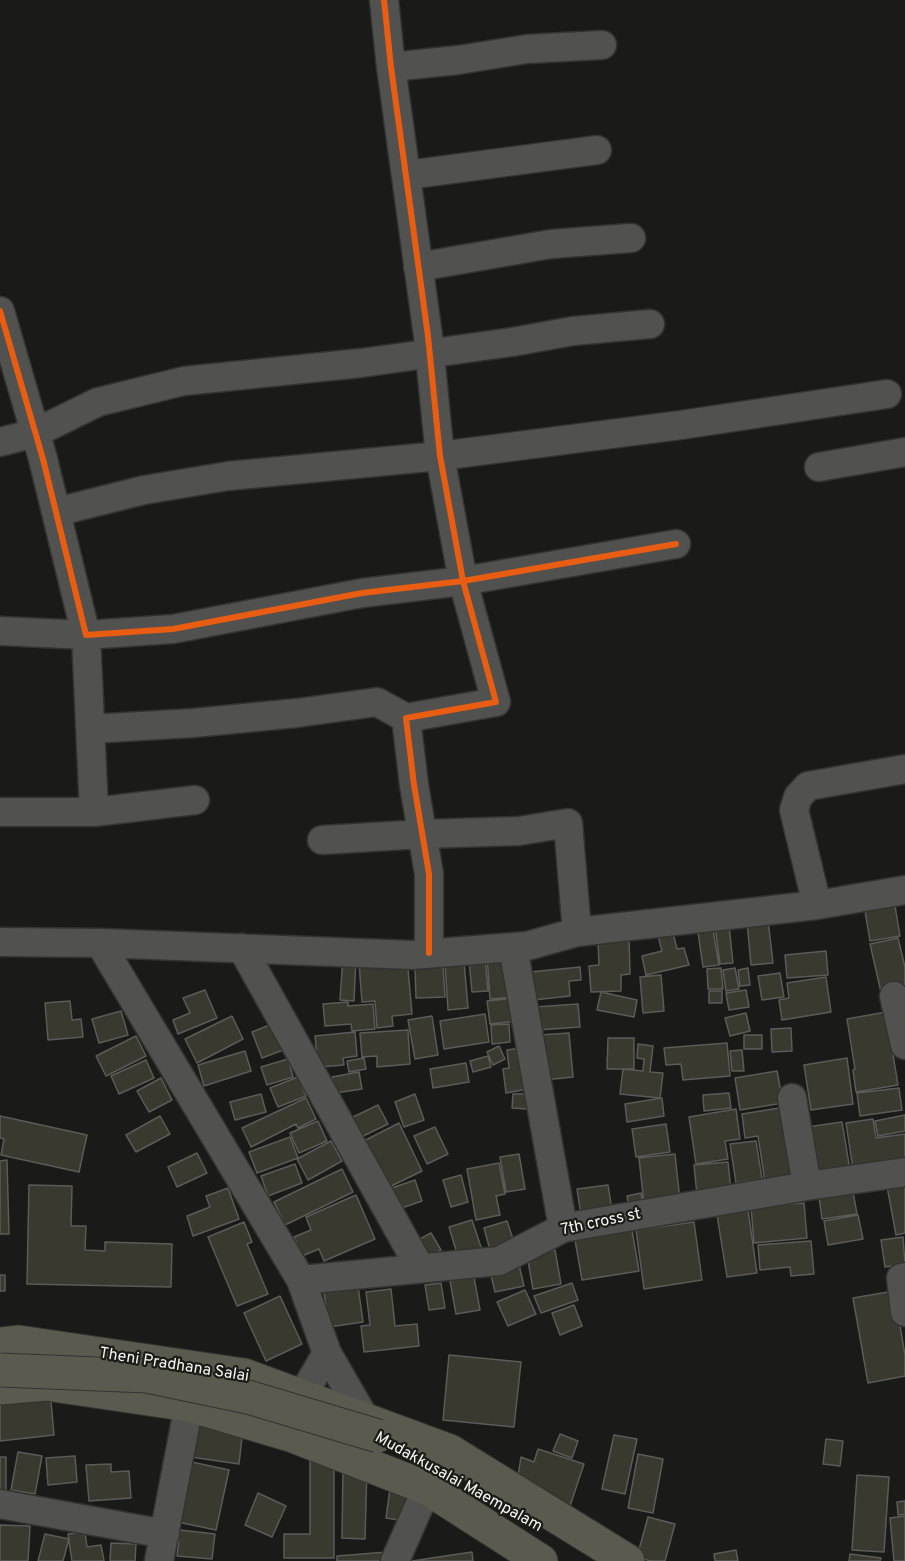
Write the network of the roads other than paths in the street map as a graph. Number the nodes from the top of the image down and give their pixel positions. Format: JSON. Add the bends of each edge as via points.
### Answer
{"nodes":[{"id":1,"x":384,"y":0,"type":"edge"},
{"id":2,"x":602,"y":45,"type":"dead end"},
{"id":3,"x":391,"y":67,"type":"junction"},
{"id":4,"x":597,"y":150,"type":"dead end"},
{"id":5,"x":407,"y":175,"type":"junction"},
{"id":6,"x":631,"y":238,"type":"dead end"},
{"id":7,"x":418,"y":267,"type":"junction"},
{"id":8,"x":650,"y":324,"type":"dead end"},
{"id":9,"x":2,"y":328,"type":"edge"},
{"id":10,"x":429,"y":353,"type":"junction"},
{"id":11,"x":887,"y":394,"type":"dead end"},
{"id":12,"x":36,"y":433,"type":"junction"},
{"id":13,"x":0,"y":442,"type":"edge"},
{"id":14,"x":905,"y":452,"type":"edge"},
{"id":15,"x":440,"y":456,"type":"junction"},
{"id":16,"x":819,"y":466,"type":"dead end"},
{"id":17,"x":56,"y":512,"type":"junction"},
{"id":18,"x":676,"y":544,"type":"dead end"},
{"id":19,"x":463,"y":581,"type":"junction"},
{"id":20,"x":0,"y":631,"type":"edge"},
{"id":21,"x":86,"y":635,"type":"junction"},
{"id":22,"x":406,"y":718,"type":"junction"},
{"id":23,"x":91,"y":729,"type":"junction"},
{"id":24,"x":905,"y":769,"type":"edge"},
{"id":25,"x":195,"y":800,"type":"dead end"},
{"id":26,"x":0,"y":812,"type":"edge"},
{"id":27,"x":94,"y":812,"type":"junction"},
{"id":28,"x":423,"y":834,"type":"junction"},
{"id":29,"x":322,"y":840,"type":"dead end"},
{"id":30,"x":903,"y":899,"type":"edge"},
{"id":31,"x":817,"y":905,"type":"junction"},
{"id":32,"x":577,"y":932,"type":"junction"},
{"id":33,"x":0,"y":942,"type":"edge"},
{"id":34,"x":100,"y":943,"type":"junction"},
{"id":35,"x":513,"y":947,"type":"junction"},
{"id":36,"x":242,"y":948,"type":"junction"},
{"id":37,"x":429,"y":953,"type":"junction"},
{"id":38,"x":894,"y":996,"type":"dead end"},
{"id":39,"x":905,"y":1045,"type":"edge"},
{"id":40,"x":792,"y":1098,"type":"dead end"},
{"id":41,"x":905,"y":1172,"type":"edge"},
{"id":42,"x":807,"y":1186,"type":"junction"},
{"id":43,"x":564,"y":1228,"type":"junction"},
{"id":44,"x":420,"y":1268,"type":"junction"},
{"id":45,"x":905,"y":1276,"type":"edge"},
{"id":46,"x":301,"y":1280,"type":"junction"},
{"id":47,"x":905,"y":1312,"type":"edge"},
{"id":48,"x":0,"y":1344,"type":"edge"},
{"id":49,"x":327,"y":1353,"type":"junction"},
{"id":50,"x":0,"y":1370,"type":"edge"},
{"id":51,"x":0,"y":1388,"type":"edge"},
{"id":52,"x":289,"y":1391,"type":"junction"},
{"id":53,"x":189,"y":1405,"type":"junction"},
{"id":54,"x":264,"y":1427,"type":"junction"},
{"id":55,"x":371,"y":1428,"type":"junction"},
{"id":56,"x":427,"y":1488,"type":"junction"},
{"id":57,"x":0,"y":1504,"type":"edge"},
{"id":58,"x":162,"y":1548,"type":"edge"},
{"id":59,"x":395,"y":1561,"type":"edge"},
{"id":60,"x":541,"y":1561,"type":"edge"},
{"id":61,"x":592,"y":1561,"type":"edge"},
{"id":62,"x":628,"y":1561,"type":"edge"}],
"edges":[{"from":1,"to":3,"type":"street"},
{"from":2,"to":3,"type":"street","via":[[527,49]]},
{"from":3,"to":5,"type":"street"},
{"from":4,"to":5,"type":"street"},
{"from":5,"to":7,"type":"street"},
{"from":6,"to":7,"type":"street","via":[[551,244]]},
{"from":7,"to":10,"type":"street"},
{"from":8,"to":10,"type":"street","via":[[573,331]]},
{"from":9,"to":12,"type":"street"},
{"from":10,"to":12,"type":"street","via":[[184,381],[98,402]]},
{"from":10,"to":15,"type":"street"},
{"from":11,"to":15,"type":"street"},
{"from":12,"to":13,"type":"street"},
{"from":12,"to":17,"type":"street"},
{"from":14,"to":16,"type":"street"},
{"from":15,"to":17,"type":"street","via":[[228,477],[144,490]]},
{"from":15,"to":19,"type":"street"},
{"from":17,"to":21,"type":"street"},
{"from":18,"to":19,"type":"street"},
{"from":19,"to":21,"type":"street","via":[[362,593],[173,629]]},
{"from":19,"to":22,"type":"street","via":[[496,702]]},
{"from":20,"to":21,"type":"street"},
{"from":21,"to":23,"type":"street"},
{"from":22,"to":23,"type":"street","via":[[377,702],[193,723]]},
{"from":22,"to":28,"type":"street"},
{"from":23,"to":27,"type":"street"},
{"from":24,"to":31,"type":"street","via":[[808,786],[798,797],[794,810]]},
{"from":25,"to":27,"type":"street"},
{"from":26,"to":27,"type":"street"},
{"from":28,"to":29,"type":"street"},
{"from":28,"to":32,"type":"street","via":[[519,831],[568,823]]},
{"from":28,"to":37,"type":"street","via":[[429,874]]},
{"from":30,"to":31,"type":"street"},
{"from":31,"to":32,"type":"street"},
{"from":32,"to":35,"type":"street"},
{"from":33,"to":34,"type":"street"},
{"from":34,"to":36,"type":"street"},
{"from":34,"to":46,"type":"street"},
{"from":35,"to":37,"type":"street"},
{"from":35,"to":43,"type":"street"},
{"from":36,"to":37,"type":"street"},
{"from":36,"to":44,"type":"street"},
{"from":38,"to":39,"type":"street"},
{"from":40,"to":42,"type":"street"},
{"from":41,"to":42,"type":"street","name":"7th cross st"},
{"from":42,"to":43,"type":"street","name":"7th cross st"},
{"from":43,"to":44,"type":"street","name":"7th cross st","via":[[499,1261]]},
{"from":44,"to":46,"type":"street","name":"7th cross st"},
{"from":45,"to":47,"type":"street","via":[[901,1278]]},
{"from":46,"to":49,"type":"street"},
{"from":48,"to":52,"type":"main road","name":"Theni Pradhana Salai","via":[[19,1342],[244,1375]]},
{"from":49,"to":52,"type":"street"},
{"from":49,"to":55,"type":"street"},
{"from":50,"to":55,"type":"main road","name":"Mudakkusalai Maempalam","bridge":true,"via":[[147,1376]]},
{"from":51,"to":53,"type":"main road","via":[[46,1384]]},
{"from":52,"to":54,"type":"main road"},
{"from":52,"to":55,"type":"main road","name":"Theni Pradhana Salai"},
{"from":53,"to":54,"type":"main road"},
{"from":53,"to":58,"type":"street"},
{"from":54,"to":56,"type":"main road"},
{"from":55,"to":61,"type":"main road","name":"Mudakkusalai Maempalam"},
{"from":55,"to":62,"type":"main road","name":"Theni Pradhana Salai","via":[[450,1451]]},
{"from":56,"to":59,"type":"street"},
{"from":56,"to":60,"type":"main road"},
{"from":57,"to":58,"type":"street"}]}
